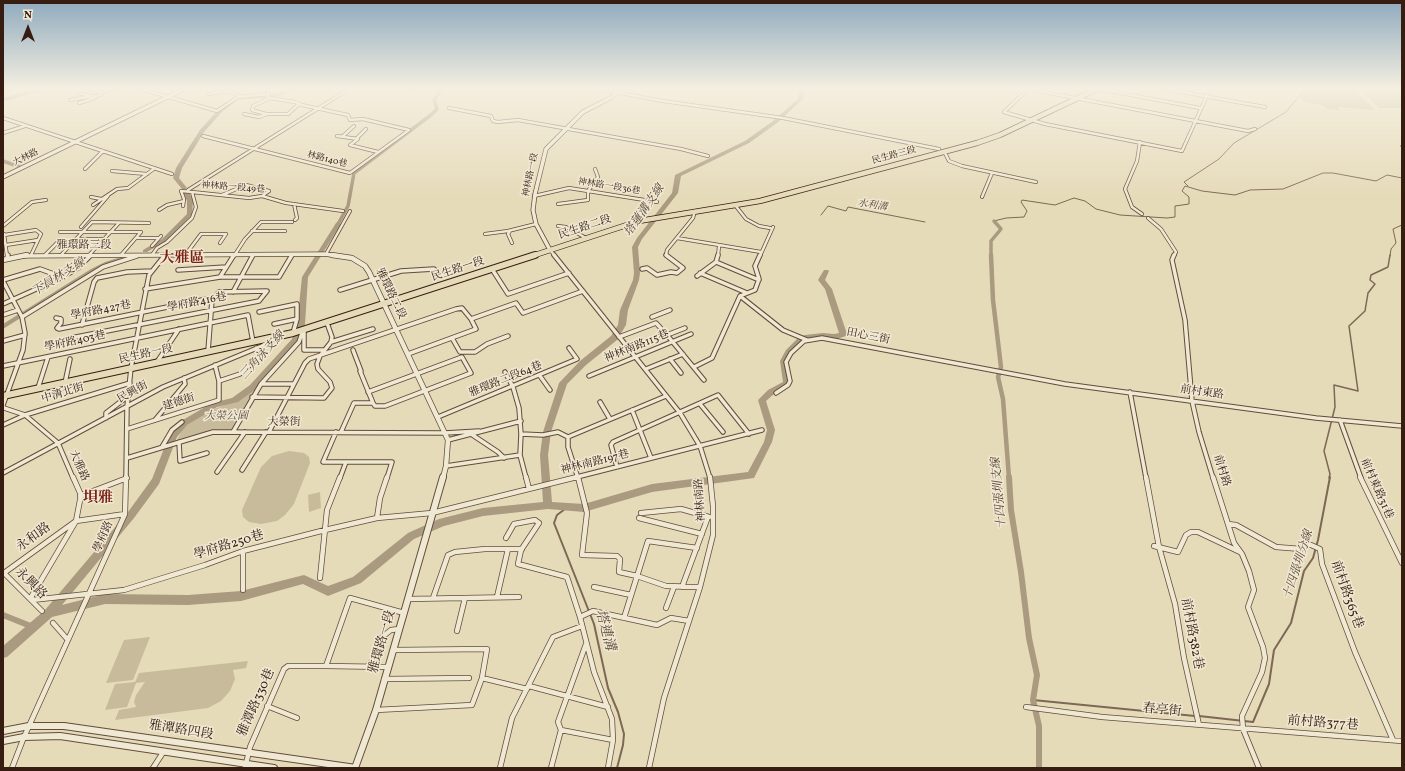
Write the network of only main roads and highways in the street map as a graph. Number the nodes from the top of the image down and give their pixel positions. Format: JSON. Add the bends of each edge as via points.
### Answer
{"nodes":[{"id":1,"x":1014,"y":125,"type":"edge"},
{"id":2,"x":1017,"y":125,"type":"edge"},
{"id":3,"x":735,"y":205,"type":"junction"},
{"id":4,"x":659,"y":217,"type":"joint"},
{"id":5,"x":550,"y":250,"type":"joint"},
{"id":6,"x":4,"y":396,"type":"edge"}],
"edges":[{"from":1,"to":3,"type":"main road","name":"民生路三段","via":[[986,136],[741,201]]},
{"from":2,"to":3,"type":"main road","name":"民生路三段","via":[[994,137]]},
{"from":3,"to":4,"type":"main road","name":"民生路三段"},
{"from":4,"to":5,"type":"main road","name":"民生路二段"},
{"from":5,"to":6,"type":"main road","name":"民生路一段","via":[[255,345],[208,352]]}]}
